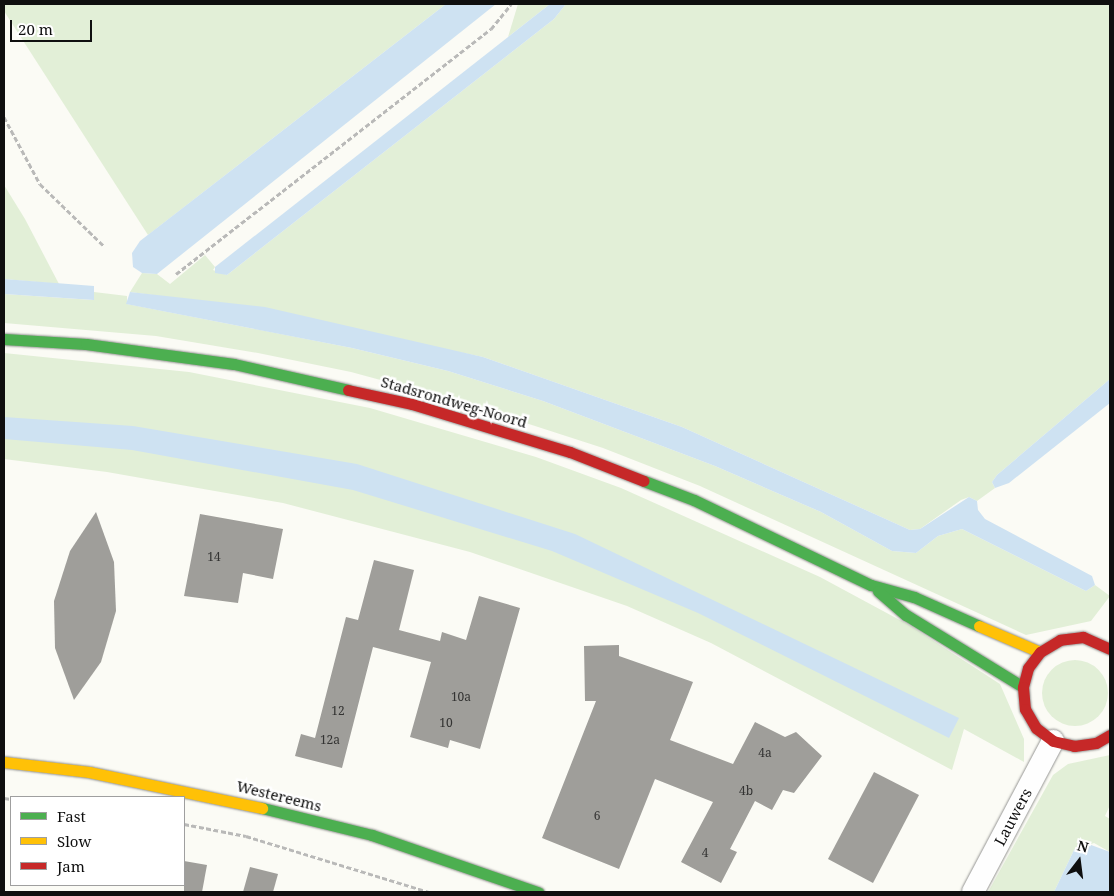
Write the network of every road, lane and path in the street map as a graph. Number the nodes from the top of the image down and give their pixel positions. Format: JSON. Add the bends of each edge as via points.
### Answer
{"nodes":[{"id":1,"x":511,"y":4,"type":"edge"},
{"id":2,"x":4,"y":117,"type":"edge"},
{"id":3,"x":103,"y":245,"type":"dead end"},
{"id":4,"x":176,"y":274,"type":"dead end"},
{"id":5,"x":4,"y":339,"type":"edge"},
{"id":6,"x":871,"y":585,"type":"junction"},
{"id":7,"x":1108,"y":642,"type":"edge"},
{"id":8,"x":1040,"y":652,"type":"junction"},
{"id":9,"x":1023,"y":687,"type":"junction"},
{"id":10,"x":1110,"y":735,"type":"edge"},
{"id":11,"x":1054,"y":741,"type":"junction"},
{"id":12,"x":4,"y":762,"type":"edge"},
{"id":13,"x":185,"y":824,"type":"edge"},
{"id":14,"x":429,"y":892,"type":"edge"},
{"id":15,"x":538,"y":892,"type":"edge"},
{"id":16,"x":973,"y":892,"type":"edge"}],
"edges":[{"from":1,"to":4,"type":"path","via":[[492,29]]},
{"from":2,"to":3,"type":"path","via":[[40,184],[78,225]]},
{"from":5,"to":6,"type":"main road","name":"Stadsrondweg-Noord","via":[[86,344],[234,364],[412,404],[570,452],[694,500]]},
{"from":6,"to":8,"type":"main road","name":"Stadsrondweg-Noord","via":[[914,597]]},
{"from":6,"to":9,"type":"main road","name":"Stadsrondweg-Noord","via":[[906,615]]},
{"from":7,"to":8,"type":"main road","via":[[1083,637],[1060,640]]},
{"from":8,"to":9,"type":"main road","via":[[1028,668]]},
{"from":9,"to":11,"type":"main road","via":[[1025,709],[1036,728]]},
{"from":10,"to":11,"type":"main road","via":[[1096,743],[1074,746]]},
{"from":11,"to":16,"type":"street","name":"Lauwers"},
{"from":12,"to":15,"type":"main road","name":"Westereems","via":[[89,772],[215,796],[372,835]]},
{"from":13,"to":14,"type":"path","via":[[246,836]]}]}
